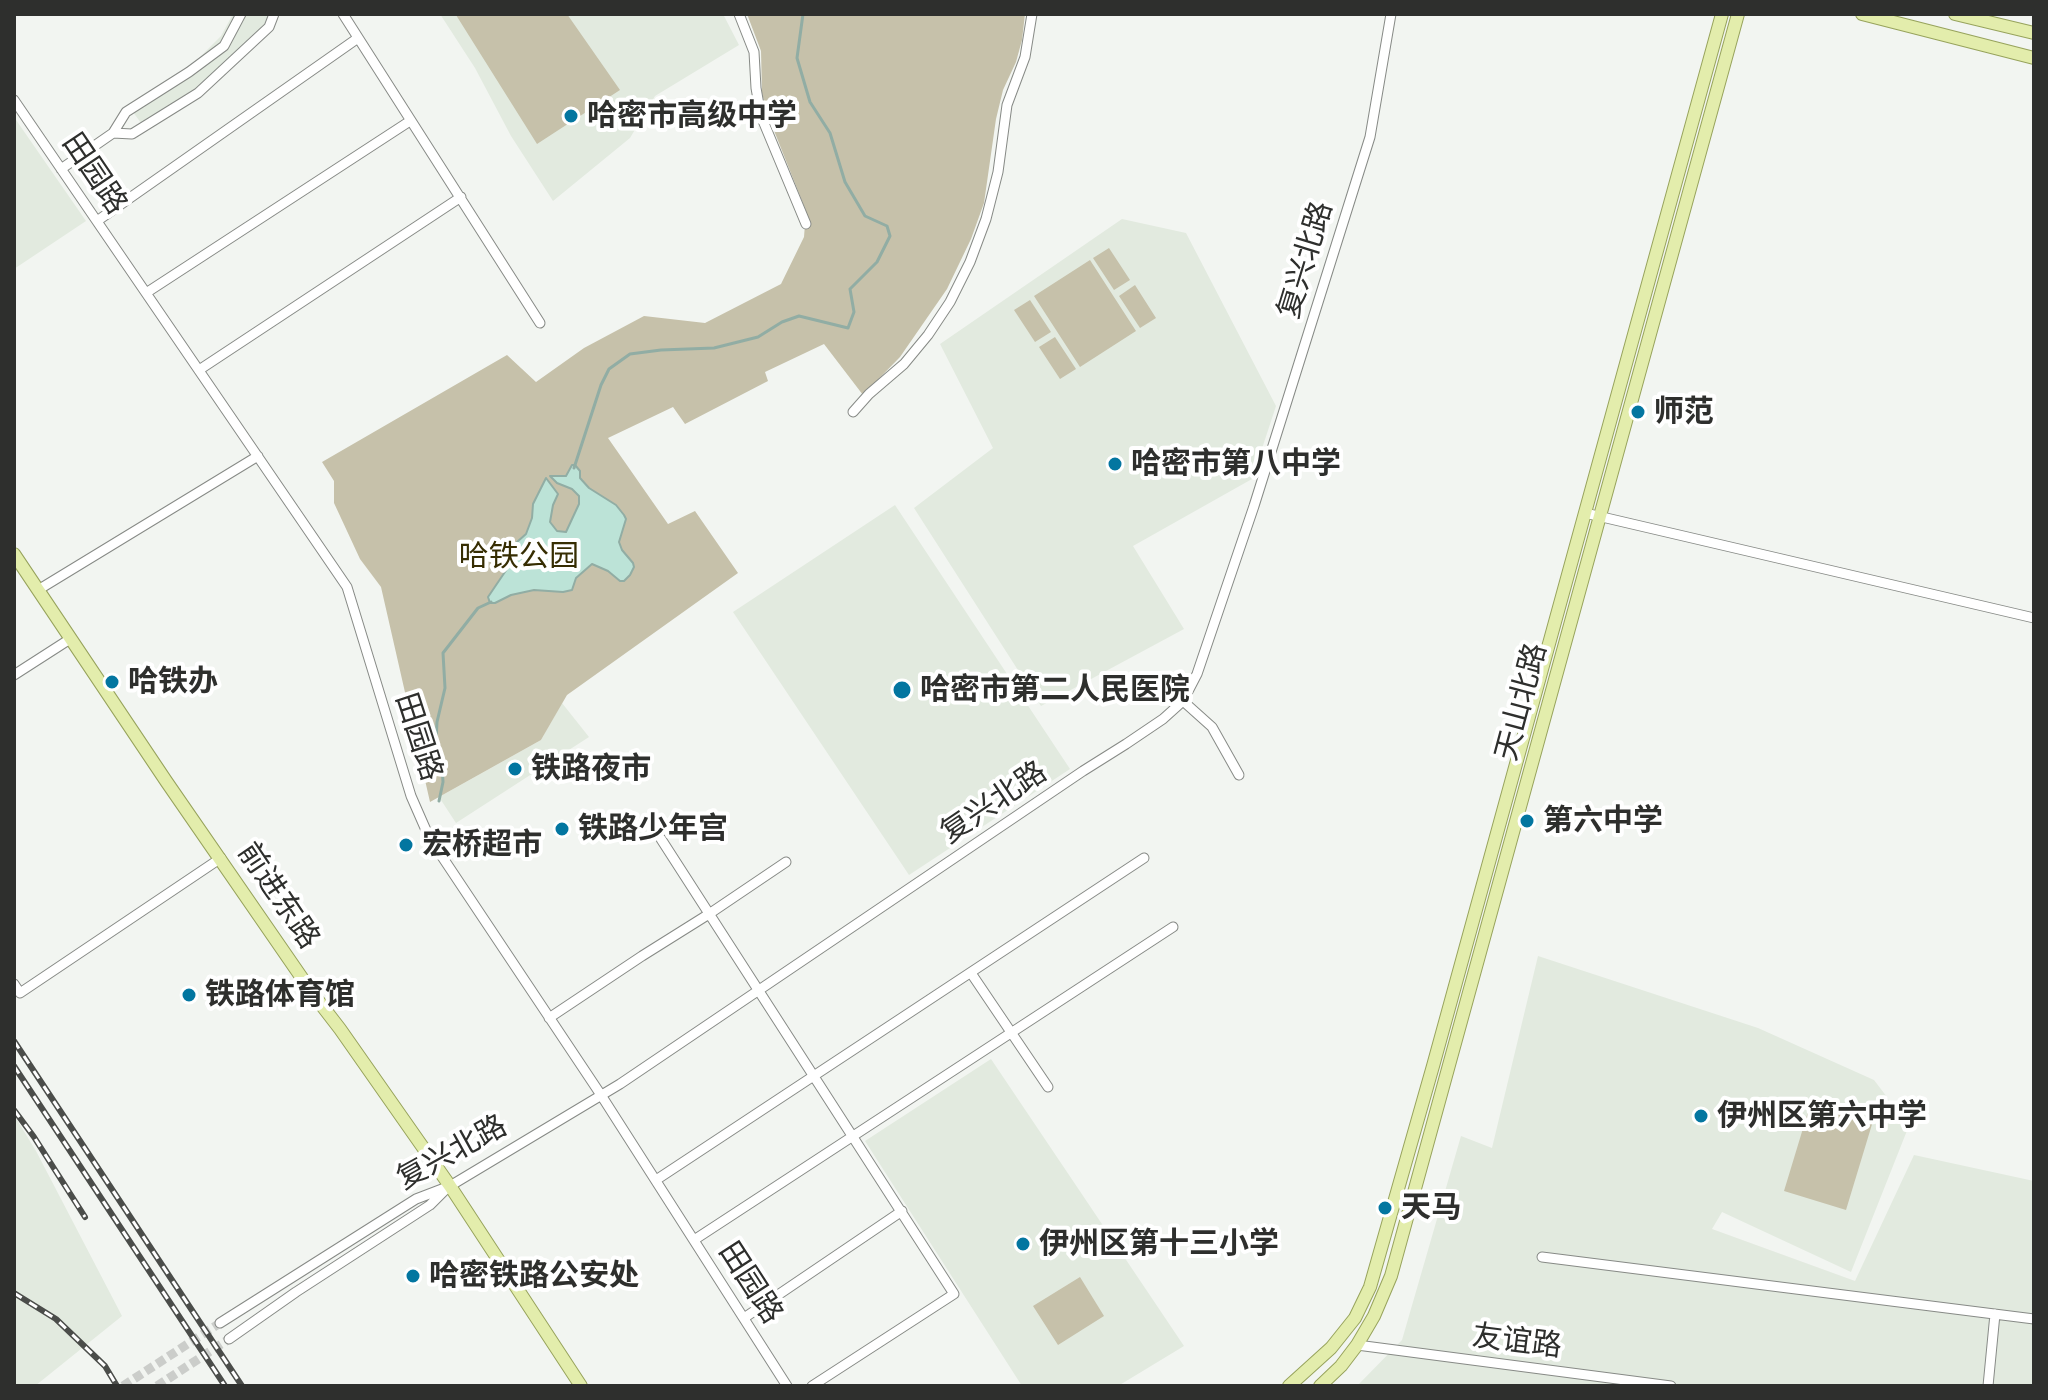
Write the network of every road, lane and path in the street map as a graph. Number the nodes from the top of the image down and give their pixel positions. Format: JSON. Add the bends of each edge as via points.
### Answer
{"nodes":[{"id":1,"x":241,"y":14,"type":"edge"},
{"id":2,"x":274,"y":14,"type":"edge"},
{"id":3,"x":343,"y":14,"type":"edge"},
{"id":4,"x":739,"y":14,"type":"edge"},
{"id":5,"x":1032,"y":14,"type":"edge"},
{"id":6,"x":1391,"y":14,"type":"edge"},
{"id":7,"x":1722,"y":14,"type":"edge"},
{"id":8,"x":1738,"y":14,"type":"edge"},
{"id":9,"x":1862,"y":14,"type":"edge"},
{"id":10,"x":1955,"y":14,"type":"edge"},
{"id":11,"x":2034,"y":33,"type":"edge"},
{"id":12,"x":358,"y":38,"type":"junction"},
{"id":13,"x":2034,"y":58,"type":"edge"},
{"id":14,"x":14,"y":100,"type":"edge"},
{"id":15,"x":410,"y":121,"type":"junction"},
{"id":16,"x":113,"y":133,"type":"junction"},
{"id":17,"x":61,"y":169,"type":"junction"},
{"id":18,"x":461,"y":197,"type":"dead end"},
{"id":19,"x":97,"y":221,"type":"junction"},
{"id":20,"x":806,"y":224,"type":"dead end"},
{"id":21,"x":146,"y":293,"type":"junction"},
{"id":22,"x":540,"y":323,"type":"dead end"},
{"id":23,"x":199,"y":370,"type":"junction"},
{"id":24,"x":853,"y":412,"type":"dead end"},
{"id":25,"x":258,"y":456,"type":"junction"},
{"id":26,"x":1585,"y":513,"type":"junction"},
{"id":27,"x":1600,"y":516,"type":"junction"},
{"id":28,"x":14,"y":554,"type":"edge"},
{"id":29,"x":38,"y":590,"type":"junction"},
{"id":30,"x":2034,"y":618,"type":"edge"},
{"id":31,"x":70,"y":639,"type":"junction"},
{"id":32,"x":14,"y":675,"type":"edge"},
{"id":33,"x":1183,"y":701,"type":"junction"},
{"id":34,"x":1239,"y":775,"type":"dead end"},
{"id":35,"x":661,"y":839,"type":"dead end"},
{"id":36,"x":221,"y":858,"type":"junction"},
{"id":37,"x":1144,"y":858,"type":"dead end"},
{"id":38,"x":786,"y":862,"type":"dead end"},
{"id":39,"x":709,"y":914,"type":"junction"},
{"id":40,"x":1173,"y":927,"type":"dead end"},
{"id":41,"x":971,"y":973,"type":"junction"},
{"id":42,"x":14,"y":984,"type":"edge"},
{"id":43,"x":758,"y":990,"type":"junction"},
{"id":44,"x":549,"y":1018,"type":"junction"},
{"id":45,"x":1011,"y":1034,"type":"junction"},
{"id":46,"x":814,"y":1076,"type":"junction"},
{"id":47,"x":1048,"y":1087,"type":"dead end"},
{"id":48,"x":601,"y":1095,"type":"junction"},
{"id":49,"x":854,"y":1137,"type":"junction"},
{"id":50,"x":656,"y":1180,"type":"junction"},
{"id":51,"x":450,"y":1186,"type":"junction"},
{"id":52,"x":902,"y":1211,"type":"junction"},
{"id":53,"x":694,"y":1240,"type":"junction"},
{"id":54,"x":1542,"y":1257,"type":"dead end"},
{"id":55,"x":1995,"y":1314,"type":"junction"},
{"id":56,"x":744,"y":1318,"type":"junction"},
{"id":57,"x":2034,"y":1319,"type":"edge"},
{"id":58,"x":220,"y":1323,"type":"tunnel mouth"},
{"id":59,"x":229,"y":1339,"type":"tunnel mouth"},
{"id":60,"x":1357,"y":1345,"type":"junction"},
{"id":61,"x":581,"y":1386,"type":"edge"},
{"id":62,"x":787,"y":1386,"type":"edge"},
{"id":63,"x":812,"y":1386,"type":"edge"},
{"id":64,"x":1289,"y":1386,"type":"edge"},
{"id":65,"x":1320,"y":1386,"type":"edge"},
{"id":66,"x":1671,"y":1386,"type":"edge"},
{"id":67,"x":1988,"y":1386,"type":"edge"}],
"edges":[{"from":1,"to":16,"type":"street","via":[[224,46],[126,112]]},
{"from":2,"to":16,"type":"street","via":[[269,27],[198,93],[132,134]]},
{"from":3,"to":12,"type":"street"},
{"from":4,"to":20,"type":"street","via":[[754,52],[761,116]]},
{"from":5,"to":24,"type":"street","via":[[1025,57],[1007,105],[998,172],[970,262],[928,335]]},
{"from":6,"to":33,"type":"street","name":"复兴北路","via":[[1370,137],[1250,520]]},
{"from":7,"to":26,"type":"main road"},
{"from":8,"to":27,"type":"main road","name":"天山北路"},
{"from":9,"to":13,"type":"main road"},
{"from":10,"to":11,"type":"main road"},
{"from":12,"to":15,"type":"street"},
{"from":12,"to":19,"type":"street"},
{"from":14,"to":17,"type":"street","name":"田园路"},
{"from":15,"to":21,"type":"street"},
{"from":15,"to":22,"type":"street"},
{"from":16,"to":17,"type":"street"},
{"from":17,"to":19,"type":"street","name":"田园路"},
{"from":18,"to":23,"type":"street"},
{"from":19,"to":21,"type":"street","name":"田园路"},
{"from":21,"to":23,"type":"street","name":"田园路"},
{"from":23,"to":25,"type":"street","name":"田园路"},
{"from":25,"to":29,"type":"street"},
{"from":25,"to":44,"type":"street","name":"田园路","via":[[347,587],[411,796],[429,837]]},
{"from":26,"to":27,"type":"street"},
{"from":26,"to":64,"type":"main road","via":[[1370,1287],[1355,1318],[1331,1348]]},
{"from":27,"to":30,"type":"street"},
{"from":27,"to":60,"type":"main road","name":"天山北路","via":[[1391,1276]]},
{"from":28,"to":29,"type":"main road","name":"前进东路"},
{"from":29,"to":31,"type":"main road","name":"前进东路"},
{"from":31,"to":32,"type":"street"},
{"from":31,"to":36,"type":"main road","name":"前进东路"},
{"from":33,"to":34,"type":"street","via":[[1212,727]]},
{"from":33,"to":43,"type":"street","name":"复兴北路","via":[[1139,736]]},
{"from":35,"to":39,"type":"street"},
{"from":36,"to":42,"type":"street","via":[[20,993]]},
{"from":36,"to":51,"type":"main road","name":"前进东路"},
{"from":37,"to":41,"type":"street"},
{"from":38,"to":39,"type":"street"},
{"from":39,"to":43,"type":"street"},
{"from":39,"to":44,"type":"street"},
{"from":40,"to":45,"type":"street"},
{"from":41,"to":45,"type":"street"},
{"from":41,"to":46,"type":"street"},
{"from":43,"to":46,"type":"street"},
{"from":43,"to":48,"type":"street","name":"复兴北路"},
{"from":44,"to":48,"type":"street","name":"田园路"},
{"from":45,"to":47,"type":"street"},
{"from":45,"to":49,"type":"street"},
{"from":46,"to":49,"type":"street"},
{"from":46,"to":50,"type":"street"},
{"from":48,"to":50,"type":"street","name":"田园路"},
{"from":48,"to":51,"type":"street","name":"复兴北路"},
{"from":49,"to":52,"type":"street"},
{"from":49,"to":53,"type":"street"},
{"from":50,"to":53,"type":"street","name":"田园路"},
{"from":51,"to":58,"type":"street","name":"复兴北路","via":[[416,1199]]},
{"from":51,"to":59,"type":"street","via":[[430,1205]]},
{"from":51,"to":61,"type":"main road","name":"前进东路"},
{"from":52,"to":56,"type":"street"},
{"from":52,"to":63,"type":"street","via":[[954,1294]]},
{"from":53,"to":56,"type":"street","name":"田园路"},
{"from":54,"to":55,"type":"street"},
{"from":55,"to":57,"type":"street"},
{"from":55,"to":67,"type":"street"},
{"from":56,"to":62,"type":"street","name":"田园路"},
{"from":60,"to":65,"type":"main road","name":"天山北路"},
{"from":60,"to":66,"type":"street","name":"友谊路"}]}
